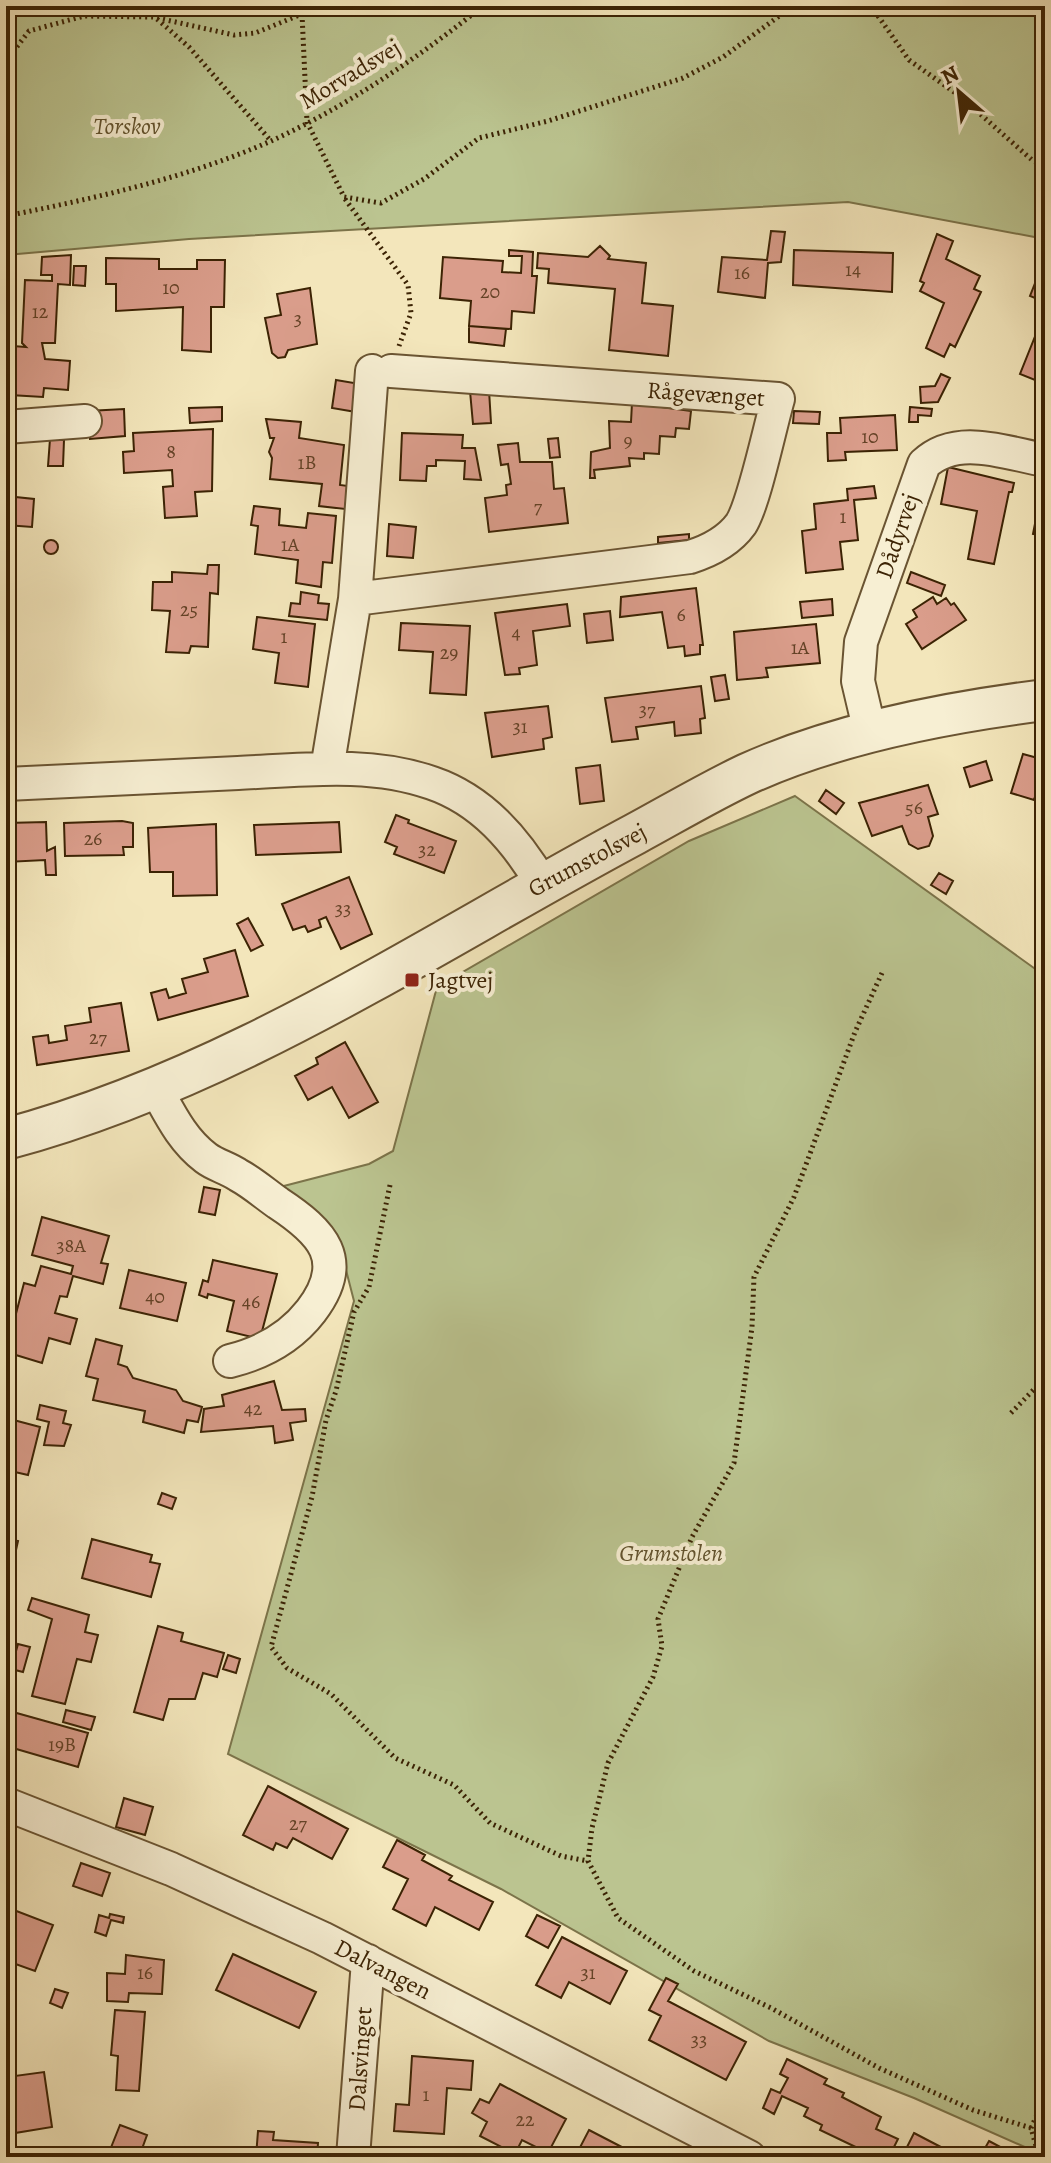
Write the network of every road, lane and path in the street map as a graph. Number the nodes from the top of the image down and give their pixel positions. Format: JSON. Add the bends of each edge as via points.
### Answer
{"nodes":[{"id":1,"x":307,"y":6,"type":"edge"},
{"id":2,"x":483,"y":6,"type":"edge"},
{"id":3,"x":793,"y":6,"type":"edge"},
{"id":4,"x":871,"y":6,"type":"edge"},
{"id":5,"x":302,"y":14,"type":"junction"},
{"id":6,"x":153,"y":17,"type":"junction"},
{"id":7,"x":6,"y":61,"type":"edge"},
{"id":8,"x":307,"y":122,"type":"junction"},
{"id":9,"x":271,"y":141,"type":"junction"},
{"id":10,"x":1045,"y":167,"type":"edge"},
{"id":11,"x":344,"y":197,"type":"junction"},
{"id":12,"x":6,"y":216,"type":"edge"},
{"id":13,"x":382,"y":371,"type":"junction"},
{"id":14,"x":85,"y":421,"type":"dead end"},
{"id":15,"x":6,"y":427,"type":"edge"},
{"id":16,"x":1045,"y":460,"type":"edge"},
{"id":17,"x":355,"y":599,"type":"junction"},
{"id":18,"x":1045,"y":700,"type":"edge"},
{"id":19,"x":870,"y":732,"type":"junction"},
{"id":20,"x":327,"y":769,"type":"junction"},
{"id":21,"x":6,"y":784,"type":"edge"},
{"id":22,"x":542,"y":884,"type":"junction"},
{"id":23,"x":882,"y":973,"type":"dead end"},
{"id":24,"x":156,"y":1089,"type":"junction"},
{"id":25,"x":6,"y":1139,"type":"edge"},
{"id":26,"x":390,"y":1185,"type":"dead end"},
{"id":27,"x":230,"y":1361,"type":"dead end"},
{"id":28,"x":1045,"y":1378,"type":"edge"},
{"id":29,"x":1011,"y":1413,"type":"dead end"},
{"id":30,"x":6,"y":1804,"type":"edge"},
{"id":31,"x":588,"y":1861,"type":"junction"},
{"id":32,"x":368,"y":1961,"type":"junction"},
{"id":33,"x":1045,"y":2112,"type":"edge"},
{"id":34,"x":1031,"y":2128,"type":"junction"},
{"id":35,"x":353,"y":2157,"type":"edge"},
{"id":36,"x":749,"y":2157,"type":"edge"},
{"id":37,"x":1039,"y":2157,"type":"edge"}],
"edges":[{"from":1,"to":5,"type":"path"},
{"from":2,"to":8,"type":"path","name":"Morvadsvej","via":[[385,76]]},
{"from":3,"to":11,"type":"path","via":[[723,57],[683,78],[479,138],[381,203]]},
{"from":4,"to":10,"type":"path","via":[[909,60]]},
{"from":5,"to":6,"type":"path","via":[[255,33],[234,35]]},
{"from":5,"to":8,"type":"path"},
{"from":6,"to":7,"type":"path","via":[[84,16],[45,25],[29,31]]},
{"from":6,"to":9,"type":"path","via":[[189,47]]},
{"from":8,"to":9,"type":"path","name":"Morvadsvej"},
{"from":8,"to":11,"type":"path"},
{"from":9,"to":12,"type":"path","name":"Morvadsvej","via":[[184,174]]},
{"from":11,"to":13,"type":"path","via":[[408,285],[411,313]]},
{"from":13,"to":17,"type":"street"},
{"from":13,"to":17,"type":"street","name":"Rågevænget","via":[[778,399],[742,522],[705,552]]},
{"from":14,"to":15,"type":"street"},
{"from":16,"to":19,"type":"street","name":"Dådyrvej","via":[[959,447],[935,453],[924,464],[859,652],[858,681]]},
{"from":17,"to":20,"type":"street"},
{"from":18,"to":19,"type":"street","name":"Grumstolsvej"},
{"from":19,"to":22,"type":"street","name":"Grumstolsvej","via":[[748,774]]},
{"from":20,"to":21,"type":"street"},
{"from":20,"to":22,"type":"street","via":[[400,774],[460,796],[507,833]]},
{"from":22,"to":24,"type":"street","name":"Grumstolsvej","via":[[290,1028]]},
{"from":23,"to":31,"type":"path","via":[[794,1197],[754,1277],[734,1463],[692,1537],[658,1619],[662,1646],[653,1677],[608,1763]]},
{"from":24,"to":25,"type":"street","name":"Grumstolsvej"},
{"from":24,"to":27,"type":"street","via":[[180,1133],[206,1158],[306,1220],[323,1238],[329,1265],[323,1295],[297,1330],[252,1356]]},
{"from":26,"to":31,"type":"path","via":[[369,1287],[354,1312],[271,1647],[287,1668],[331,1694],[395,1758],[454,1785],[490,1823],[561,1856]]},
{"from":28,"to":29,"type":"path"},
{"from":30,"to":32,"type":"street","name":"Dalvangen","via":[[171,1869]]},
{"from":31,"to":34,"type":"path","via":[[618,1918],[694,1971],[879,2068],[973,2110]]},
{"from":32,"to":35,"type":"street","name":"Dalsvinget"},
{"from":32,"to":36,"type":"street","name":"Dalvangen"},
{"from":33,"to":34,"type":"path"},
{"from":34,"to":37,"type":"path"}]}
